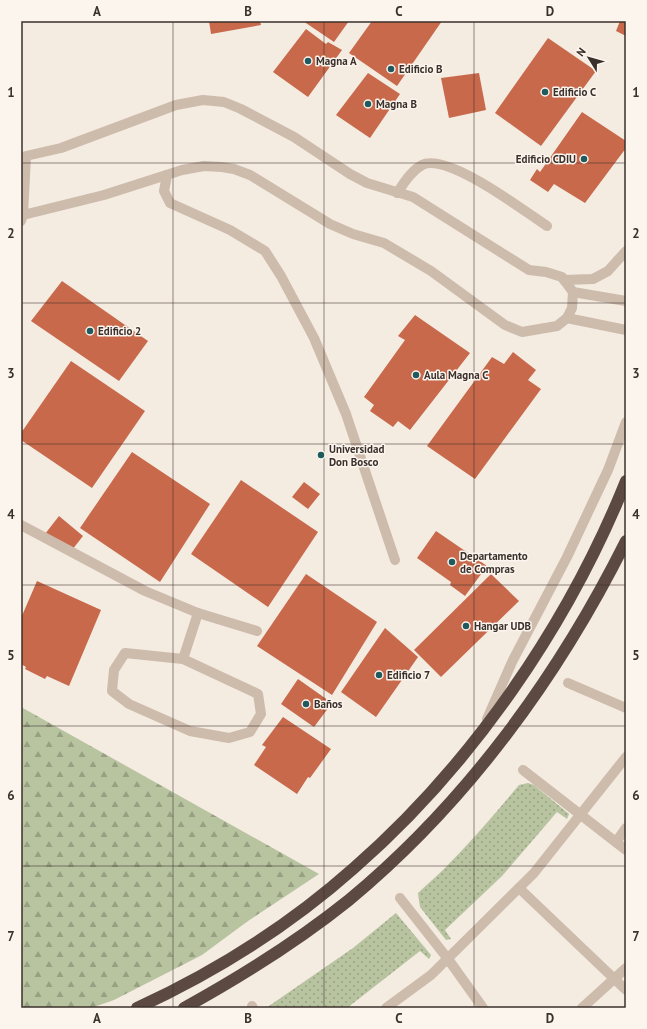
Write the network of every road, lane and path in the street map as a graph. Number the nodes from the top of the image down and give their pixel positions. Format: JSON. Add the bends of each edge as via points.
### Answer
{"nodes":[{"id":1,"x":167,"y":175,"type":"junction"},
{"id":2,"x":397,"y":193,"type":"junction"},
{"id":3,"x":22,"y":218,"type":"edge"},
{"id":4,"x":547,"y":226,"type":"dead end"},
{"id":5,"x":626,"y":251,"type":"edge"},
{"id":6,"x":564,"y":280,"type":"junction"},
{"id":7,"x":573,"y":292,"type":"junction"},
{"id":8,"x":626,"y":301,"type":"edge"},
{"id":9,"x":567,"y":318,"type":"junction"},
{"id":10,"x":626,"y":330,"type":"edge"},
{"id":11,"x":626,"y":422,"type":"edge"},
{"id":12,"x":626,"y":481,"type":"edge"},
{"id":13,"x":21,"y":525,"type":"edge"},
{"id":14,"x":626,"y":542,"type":"edge"},
{"id":15,"x":395,"y":560,"type":"dead end"},
{"id":16,"x":198,"y":613,"type":"junction"},
{"id":17,"x":257,"y":632,"type":"dead end"},
{"id":18,"x":184,"y":659,"type":"junction"},
{"id":19,"x":568,"y":682,"type":"dead end"},
{"id":20,"x":626,"y":708,"type":"edge"},
{"id":21,"x":481,"y":733,"type":"junction"},
{"id":22,"x":626,"y":757,"type":"edge"},
{"id":23,"x":523,"y":770,"type":"dead end"},
{"id":24,"x":581,"y":815,"type":"junction"},
{"id":25,"x":626,"y":828,"type":"edge"},
{"id":26,"x":616,"y":842,"type":"junction"},
{"id":27,"x":626,"y":850,"type":"edge"},
{"id":28,"x":519,"y":888,"type":"junction"},
{"id":29,"x":400,"y":898,"type":"dead end"},
{"id":30,"x":448,"y":959,"type":"junction"},
{"id":31,"x":626,"y":968,"type":"edge"},
{"id":32,"x":615,"y":979,"type":"junction"},
{"id":33,"x":626,"y":990,"type":"edge"},
{"id":34,"x":137,"y":1008,"type":"edge"},
{"id":35,"x":184,"y":1008,"type":"edge"},
{"id":36,"x":386,"y":1008,"type":"edge"},
{"id":37,"x":482,"y":1008,"type":"edge"},
{"id":38,"x":582,"y":1008,"type":"edge"}],
"edges":[{"from":1,"to":3,"type":"lane"},
{"from":1,"to":9,"type":"lane","via":[[204,166],[234,169],[250,175],[330,224],[384,243],[410,258],[505,325],[522,332],[558,326]]},
{"from":1,"to":15,"type":"lane","via":[[164,192],[170,203],[230,230],[265,251],[281,276],[314,338],[346,414]]},
{"from":2,"to":3,"type":"lane","via":[[350,174],[294,137],[241,109],[224,102],[203,100],[176,105],[61,148],[26,156]]},
{"from":2,"to":4,"type":"lane","via":[[412,173],[422,165],[443,164],[465,173]]},
{"from":2,"to":6,"type":"lane","via":[[414,197],[432,207],[486,245],[529,270],[546,272]]},
{"from":5,"to":6,"type":"lane","via":[[608,271],[593,279]]},
{"from":6,"to":7,"type":"lane"},
{"from":7,"to":8,"type":"lane"},
{"from":7,"to":9,"type":"lane","via":[[572,308]]},
{"from":9,"to":10,"type":"lane"},
{"from":11,"to":21,"type":"lane","via":[[608,470],[512,662]]},
{"from":12,"to":21,"type":"highway","via":[[594,553],[548,638]]},
{"from":13,"to":16,"type":"lane","via":[[145,591]]},
{"from":14,"to":35,"type":"highway","via":[[590,611],[537,693],[481,766],[396,859],[348,900],[279,951]]},
{"from":16,"to":17,"type":"lane"},
{"from":16,"to":18,"type":"lane"},
{"from":18,"to":18,"type":"lane","via":[[125,652],[114,670],[112,691],[128,704],[190,731],[229,738],[250,732],[261,714],[258,694]]},
{"from":19,"to":20,"type":"lane"},
{"from":21,"to":34,"type":"highway","via":[[390,836],[348,874],[269,934],[193,980]]},
{"from":22,"to":24,"type":"lane"},
{"from":23,"to":24,"type":"lane"},
{"from":24,"to":26,"type":"lane"},
{"from":24,"to":28,"type":"lane"},
{"from":25,"to":26,"type":"lane"},
{"from":26,"to":27,"type":"lane"},
{"from":28,"to":30,"type":"lane"},
{"from":28,"to":32,"type":"lane"},
{"from":29,"to":30,"type":"lane"},
{"from":30,"to":36,"type":"lane","via":[[431,975]]},
{"from":30,"to":37,"type":"lane"},
{"from":31,"to":32,"type":"lane"},
{"from":32,"to":33,"type":"lane"},
{"from":32,"to":38,"type":"lane"}]}
